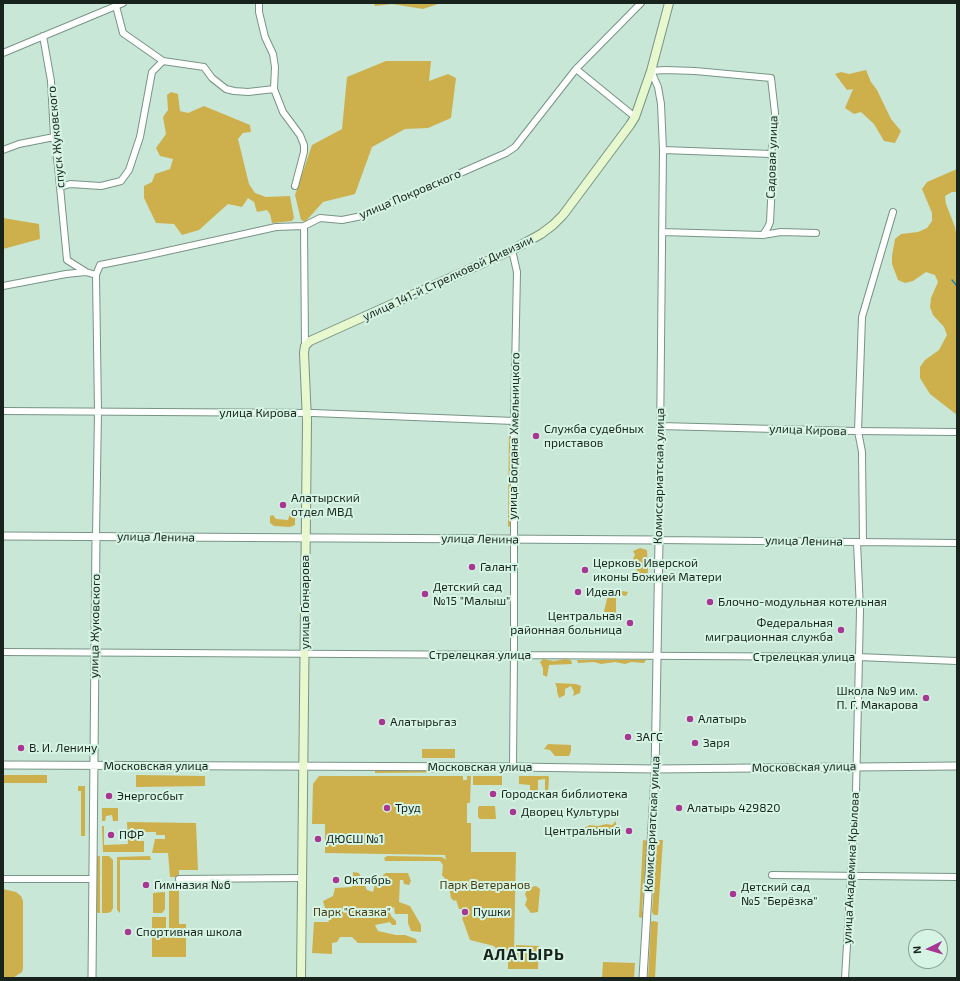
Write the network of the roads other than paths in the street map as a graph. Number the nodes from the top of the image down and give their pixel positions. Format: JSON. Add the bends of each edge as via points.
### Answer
{"nodes":[{"id":1,"x":123,"y":3,"type":"edge"},
{"id":2,"x":260,"y":3,"type":"edge"},
{"id":3,"x":641,"y":3,"type":"edge"},
{"id":4,"x":670,"y":3,"type":"edge"},
{"id":5,"x":116,"y":6,"type":"junction"},
{"id":6,"x":43,"y":36,"type":"junction"},
{"id":7,"x":3,"y":53,"type":"edge"},
{"id":8,"x":163,"y":61,"type":"junction"},
{"id":9,"x":576,"y":69,"type":"junction"},
{"id":10,"x":650,"y":71,"type":"junction"},
{"id":11,"x":274,"y":89,"type":"junction"},
{"id":12,"x":634,"y":117,"type":"junction"},
{"id":13,"x":54,"y":137,"type":"junction"},
{"id":14,"x":3,"y":150,"type":"edge"},
{"id":15,"x":663,"y":150,"type":"junction"},
{"id":16,"x":771,"y":154,"type":"junction"},
{"id":17,"x":295,"y":186,"type":"dead end"},
{"id":18,"x":60,"y":187,"type":"junction"},
{"id":19,"x":893,"y":212,"type":"dead end"},
{"id":20,"x":304,"y":226,"type":"junction"},
{"id":21,"x":662,"y":232,"type":"junction"},
{"id":22,"x":816,"y":233,"type":"dead end"},
{"id":23,"x":763,"y":235,"type":"junction"},
{"id":24,"x":512,"y":250,"type":"junction"},
{"id":25,"x":86,"y":272,"type":"junction"},
{"id":26,"x":96,"y":275,"type":"junction"},
{"id":27,"x":3,"y":286,"type":"edge"},
{"id":28,"x":306,"y":346,"type":"junction"},
{"id":29,"x":3,"y":411,"type":"edge"},
{"id":30,"x":98,"y":412,"type":"junction"},
{"id":31,"x":306,"y":413,"type":"junction"},
{"id":32,"x":514,"y":421,"type":"junction"},
{"id":33,"x":660,"y":426,"type":"junction"},
{"id":34,"x":858,"y":431,"type":"junction"},
{"id":35,"x":957,"y":432,"type":"edge"},
{"id":36,"x":3,"y":536,"type":"edge"},
{"id":37,"x":96,"y":536,"type":"junction"},
{"id":38,"x":305,"y":539,"type":"junction"},
{"id":39,"x":514,"y":539,"type":"junction"},
{"id":40,"x":659,"y":540,"type":"junction"},
{"id":41,"x":860,"y":542,"type":"junction"},
{"id":42,"x":957,"y":543,"type":"edge"},
{"id":43,"x":3,"y":652,"type":"edge"},
{"id":44,"x":94,"y":653,"type":"junction"},
{"id":45,"x":304,"y":654,"type":"junction"},
{"id":46,"x":514,"y":655,"type":"junction"},
{"id":47,"x":657,"y":657,"type":"junction"},
{"id":48,"x":858,"y":657,"type":"junction"},
{"id":49,"x":957,"y":661,"type":"edge"},
{"id":50,"x":3,"y":765,"type":"edge"},
{"id":51,"x":94,"y":766,"type":"junction"},
{"id":52,"x":957,"y":766,"type":"edge"},
{"id":53,"x":304,"y":767,"type":"junction"},
{"id":54,"x":513,"y":767,"type":"junction"},
{"id":55,"x":856,"y":767,"type":"junction"},
{"id":56,"x":655,"y":769,"type":"junction"},
{"id":57,"x":772,"y":875,"type":"dead end"},
{"id":58,"x":851,"y":876,"type":"junction"},
{"id":59,"x":957,"y":877,"type":"edge"},
{"id":60,"x":302,"y":878,"type":"junction"},
{"id":61,"x":3,"y":879,"type":"edge"},
{"id":62,"x":93,"y":879,"type":"junction"},
{"id":63,"x":179,"y":879,"type":"dead end"},
{"id":64,"x":92,"y":978,"type":"edge"},
{"id":65,"x":301,"y":978,"type":"edge"},
{"id":66,"x":643,"y":978,"type":"edge"},
{"id":67,"x":845,"y":978,"type":"edge"}],
"edges":[{"from":1,"to":5,"type":"street"},
{"from":2,"to":11,"type":"street","via":[[261,18],[275,67]]},
{"from":3,"to":9,"type":"street","name":"улица Покровского"},
{"from":4,"to":10,"type":"main road"},
{"from":5,"to":6,"type":"street"},
{"from":5,"to":8,"type":"street","via":[[123,33]]},
{"from":6,"to":7,"type":"street"},
{"from":6,"to":13,"type":"street","name":"спуск Жуковского","via":[[51,81]]},
{"from":8,"to":11,"type":"street","via":[[204,67],[212,78],[226,89],[248,92]]},
{"from":8,"to":18,"type":"street","via":[[152,72],[140,137],[129,170],[120,181],[101,186],[70,184]]},
{"from":9,"to":12,"type":"street"},
{"from":9,"to":20,"type":"street","name":"улица Покровского","via":[[515,147],[506,153],[362,216],[342,220],[320,218]]},
{"from":10,"to":12,"type":"main road","name":"улица 141-й Стрелковой Дивизии"},
{"from":10,"to":15,"type":"street","name":"Комиссариатская улица","via":[[658,87],[661,104]]},
{"from":10,"to":16,"type":"street","name":"Садовая улица","via":[[695,71],[771,78],[774,113]]},
{"from":11,"to":17,"type":"street","via":[[283,112],[300,134],[304,145]]},
{"from":12,"to":24,"type":"main road","name":"улица 141-й Стрелковой Дивизии","via":[[626,132],[563,215],[541,234]]},
{"from":13,"to":14,"type":"street"},
{"from":13,"to":18,"type":"street","name":"спуск Жуковского"},
{"from":15,"to":16,"type":"street"},
{"from":15,"to":21,"type":"street","name":"Комиссариатская улица"},
{"from":16,"to":23,"type":"street","name":"Садовая улица","via":[[773,163],[770,222]]},
{"from":18,"to":25,"type":"street","name":"спуск Жуковского","via":[[67,260]]},
{"from":19,"to":34,"type":"street","name":"улица Академика Крылова","via":[[862,317]]},
{"from":20,"to":26,"type":"street","name":"улица Покровского","via":[[276,227],[100,264]]},
{"from":20,"to":28,"type":"street","name":"улица Гончарова"},
{"from":21,"to":23,"type":"street"},
{"from":21,"to":33,"type":"street","name":"Комиссариатская улица"},
{"from":22,"to":23,"type":"street","via":[[781,232]]},
{"from":24,"to":28,"type":"main road","name":"улица 141-й Стрелковой Дивизии","via":[[310,341]]},
{"from":24,"to":32,"type":"street","name":"улица Богдана Хмельницкого","via":[[517,272]]},
{"from":25,"to":26,"type":"street"},
{"from":25,"to":27,"type":"street"},
{"from":26,"to":30,"type":"street","name":"улица Жуковского"},
{"from":28,"to":31,"type":"main road","name":"улица Гончарова"},
{"from":29,"to":30,"type":"street","name":"улица Кирова"},
{"from":30,"to":31,"type":"street","name":"улица Кирова"},
{"from":30,"to":37,"type":"street","name":"улица Жуковского"},
{"from":31,"to":32,"type":"street","name":"улица Кирова"},
{"from":31,"to":38,"type":"main road","name":"улица Гончарова"},
{"from":32,"to":39,"type":"street","name":"улица Богдана Хмельницкого"},
{"from":33,"to":34,"type":"street","name":"улица Кирова"},
{"from":33,"to":40,"type":"street","name":"Комиссариатская улица"},
{"from":34,"to":35,"type":"street","name":"улица Кирова"},
{"from":34,"to":41,"type":"street","name":"улица Академика Крылова","via":[[862,452]]},
{"from":36,"to":37,"type":"street","name":"улица Ленина"},
{"from":37,"to":38,"type":"street","name":"улица Ленина"},
{"from":37,"to":44,"type":"street","name":"улица Жуковского"},
{"from":38,"to":39,"type":"street","name":"улица Ленина"},
{"from":38,"to":45,"type":"main road","name":"улица Гончарова"},
{"from":39,"to":40,"type":"street","name":"улица Ленина"},
{"from":39,"to":46,"type":"street","name":"улица Богдана Хмельницкого"},
{"from":40,"to":41,"type":"street","name":"улица Ленина"},
{"from":40,"to":47,"type":"street","name":"Комиссариатская улица"},
{"from":41,"to":42,"type":"street","name":"улица Ленина"},
{"from":41,"to":48,"type":"street","name":"улица Академика Крылова"},
{"from":43,"to":44,"type":"street","name":"Стрелецкая улица"},
{"from":44,"to":45,"type":"street","name":"Стрелецкая улица"},
{"from":44,"to":51,"type":"street","name":"улица Жуковского"},
{"from":45,"to":46,"type":"street","name":"Стрелецкая улица"},
{"from":45,"to":53,"type":"main road","name":"улица Гончарова"},
{"from":46,"to":47,"type":"street","name":"Стрелецкая улица"},
{"from":46,"to":54,"type":"street","name":"улица Богдана Хмельницкого"},
{"from":47,"to":48,"type":"street","name":"Стрелецкая улица"},
{"from":47,"to":56,"type":"street","name":"Комиссариатская улица"},
{"from":48,"to":49,"type":"street","name":"Стрелецкая улица"},
{"from":48,"to":55,"type":"street","name":"улица Академика Крылова"},
{"from":50,"to":51,"type":"street","name":"Московская улица"},
{"from":51,"to":53,"type":"street","name":"Московская улица"},
{"from":51,"to":62,"type":"street","name":"улица Жуковского"},
{"from":52,"to":55,"type":"street","name":"Московская улица"},
{"from":53,"to":54,"type":"street","name":"Московская улица"},
{"from":53,"to":60,"type":"main road","name":"улица Гончарова"},
{"from":54,"to":56,"type":"street","name":"Московская улица"},
{"from":55,"to":56,"type":"street","name":"Московская улица"},
{"from":55,"to":58,"type":"street","name":"улица Академика Крылова"},
{"from":56,"to":66,"type":"street","name":"Комиссариатская улица"},
{"from":57,"to":58,"type":"street"},
{"from":58,"to":59,"type":"street"},
{"from":58,"to":67,"type":"street","name":"улица Академика Крылова"},
{"from":60,"to":63,"type":"street"},
{"from":60,"to":65,"type":"main road","name":"улица Гончарова"},
{"from":61,"to":62,"type":"street"},
{"from":62,"to":64,"type":"street","name":"улица Жуковского"}]}
